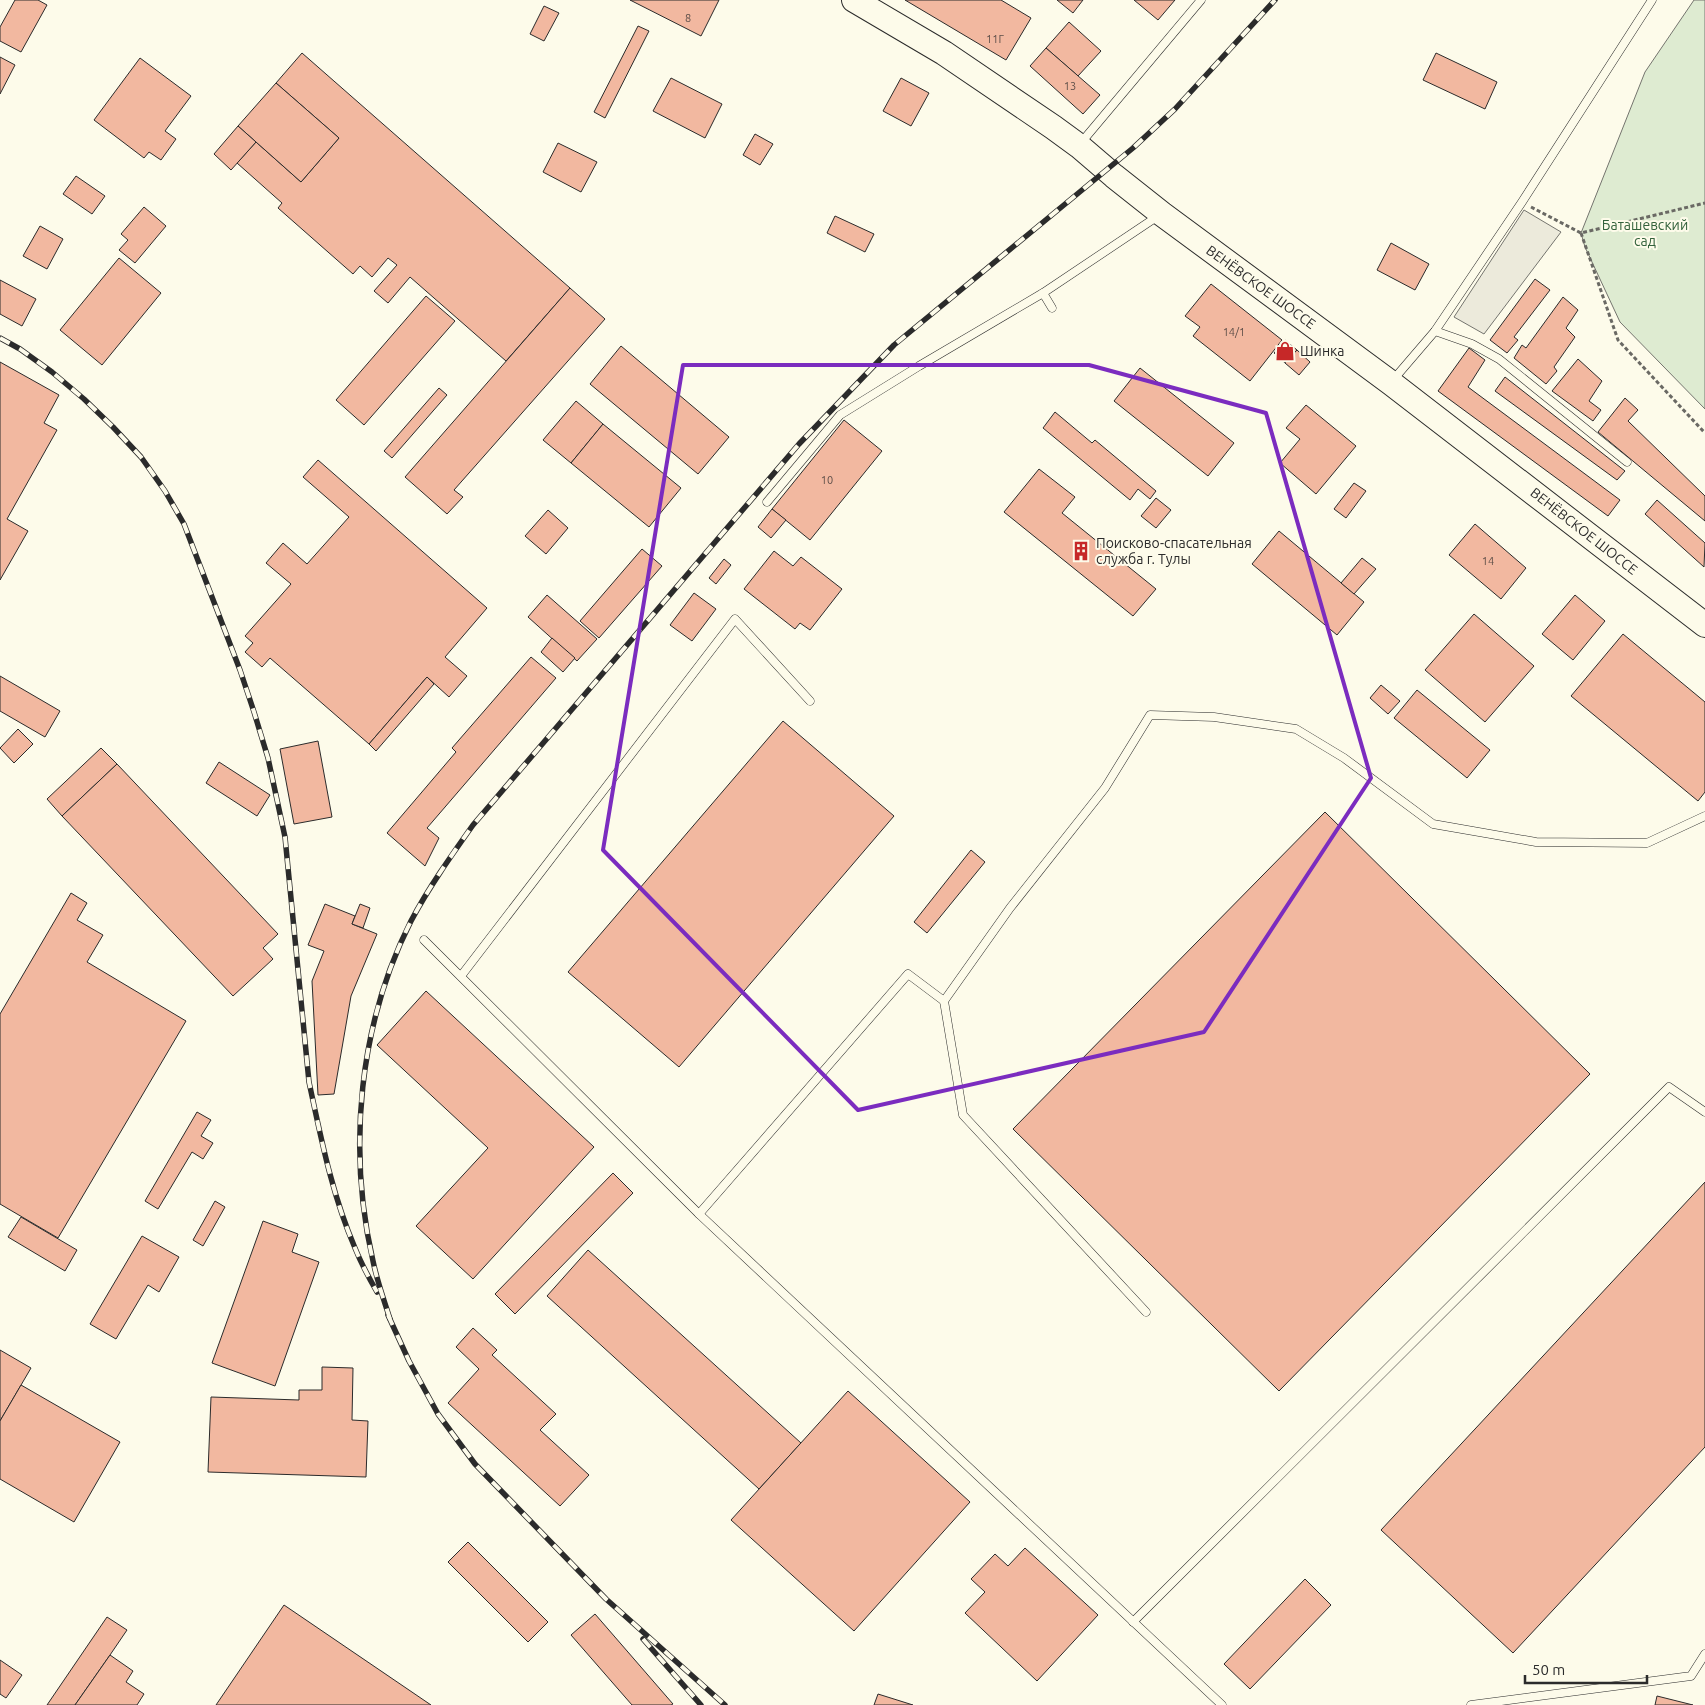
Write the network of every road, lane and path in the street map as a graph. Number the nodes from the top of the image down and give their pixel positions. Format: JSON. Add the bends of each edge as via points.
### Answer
{"nodes":[{"id":1,"x":854,"y":0,"type":"edge"},
{"id":2,"x":1201,"y":0,"type":"edge"},
{"id":3,"x":1652,"y":0,"type":"edge"},
{"id":4,"x":1079,"y":146,"type":"junction"},
{"id":5,"x":1522,"y":202,"type":"junction"},
{"id":6,"x":1705,"y":203,"type":"edge"},
{"id":7,"x":1162,"y":214,"type":"junction"},
{"id":8,"x":1581,"y":233,"type":"junction"},
{"id":9,"x":1043,"y":293,"type":"junction"},
{"id":10,"x":1052,"y":308,"type":"dead end"},
{"id":11,"x":1435,"y":331,"type":"junction"},
{"id":12,"x":1391,"y":383,"type":"junction"},
{"id":13,"x":1705,"y":433,"type":"edge"},
{"id":14,"x":1627,"y":462,"type":"dead end"},
{"id":15,"x":767,"y":502,"type":"dead end"},
{"id":16,"x":1705,"y":625,"type":"edge"},
{"id":17,"x":810,"y":701,"type":"dead end"},
{"id":18,"x":1705,"y":816,"type":"edge"},
{"id":19,"x":424,"y":940,"type":"dead end"},
{"id":20,"x":461,"y":976,"type":"junction"},
{"id":21,"x":944,"y":1002,"type":"junction"},
{"id":22,"x":1705,"y":1112,"type":"edge"},
{"id":23,"x":699,"y":1214,"type":"junction"},
{"id":24,"x":1146,"y":1312,"type":"dead end"},
{"id":25,"x":1134,"y":1622,"type":"junction"},
{"id":26,"x":1705,"y":1654,"type":"edge"},
{"id":27,"x":1222,"y":1705,"type":"edge"},
{"id":28,"x":1472,"y":1705,"type":"edge"}],
"edges":[{"from":1,"to":4,"type":"main road","name":"ВЕНЁВСКОЕ ШОССЕ","via":[[944,53]]},
{"from":2,"to":4,"type":"lane"},
{"from":3,"to":5,"type":"lane"},
{"from":4,"to":7,"type":"main road","name":"ВЕНЁВСКОЕ ШОССЕ"},
{"from":5,"to":8,"type":"path"},
{"from":5,"to":11,"type":"lane"},
{"from":6,"to":8,"type":"path"},
{"from":7,"to":9,"type":"lane"},
{"from":7,"to":12,"type":"main road","name":"ВЕНЁВСКОЕ ШОССЕ"},
{"from":8,"to":13,"type":"path","via":[[1618,340]]},
{"from":9,"to":10,"type":"lane"},
{"from":9,"to":15,"type":"lane","via":[[840,415]]},
{"from":11,"to":12,"type":"lane"},
{"from":11,"to":14,"type":"lane","via":[[1472,344],[1499,359]]},
{"from":12,"to":16,"type":"main road","name":"ВЕНЁВСКОЕ ШОССЕ"},
{"from":17,"to":20,"type":"lane","via":[[735,619]]},
{"from":18,"to":21,"type":"lane","via":[[1647,843],[1536,842],[1433,824],[1344,758],[1296,729],[1214,717],[1150,715],[1105,788],[1010,908]]},
{"from":19,"to":20,"type":"lane"},
{"from":20,"to":23,"type":"lane"},
{"from":21,"to":23,"type":"lane","via":[[908,974]]},
{"from":21,"to":24,"type":"lane","via":[[963,1115]]},
{"from":22,"to":25,"type":"lane","via":[[1669,1087]]},
{"from":23,"to":25,"type":"lane"},
{"from":25,"to":27,"type":"lane"},
{"from":26,"to":28,"type":"lane","via":[[1691,1676]]}]}
